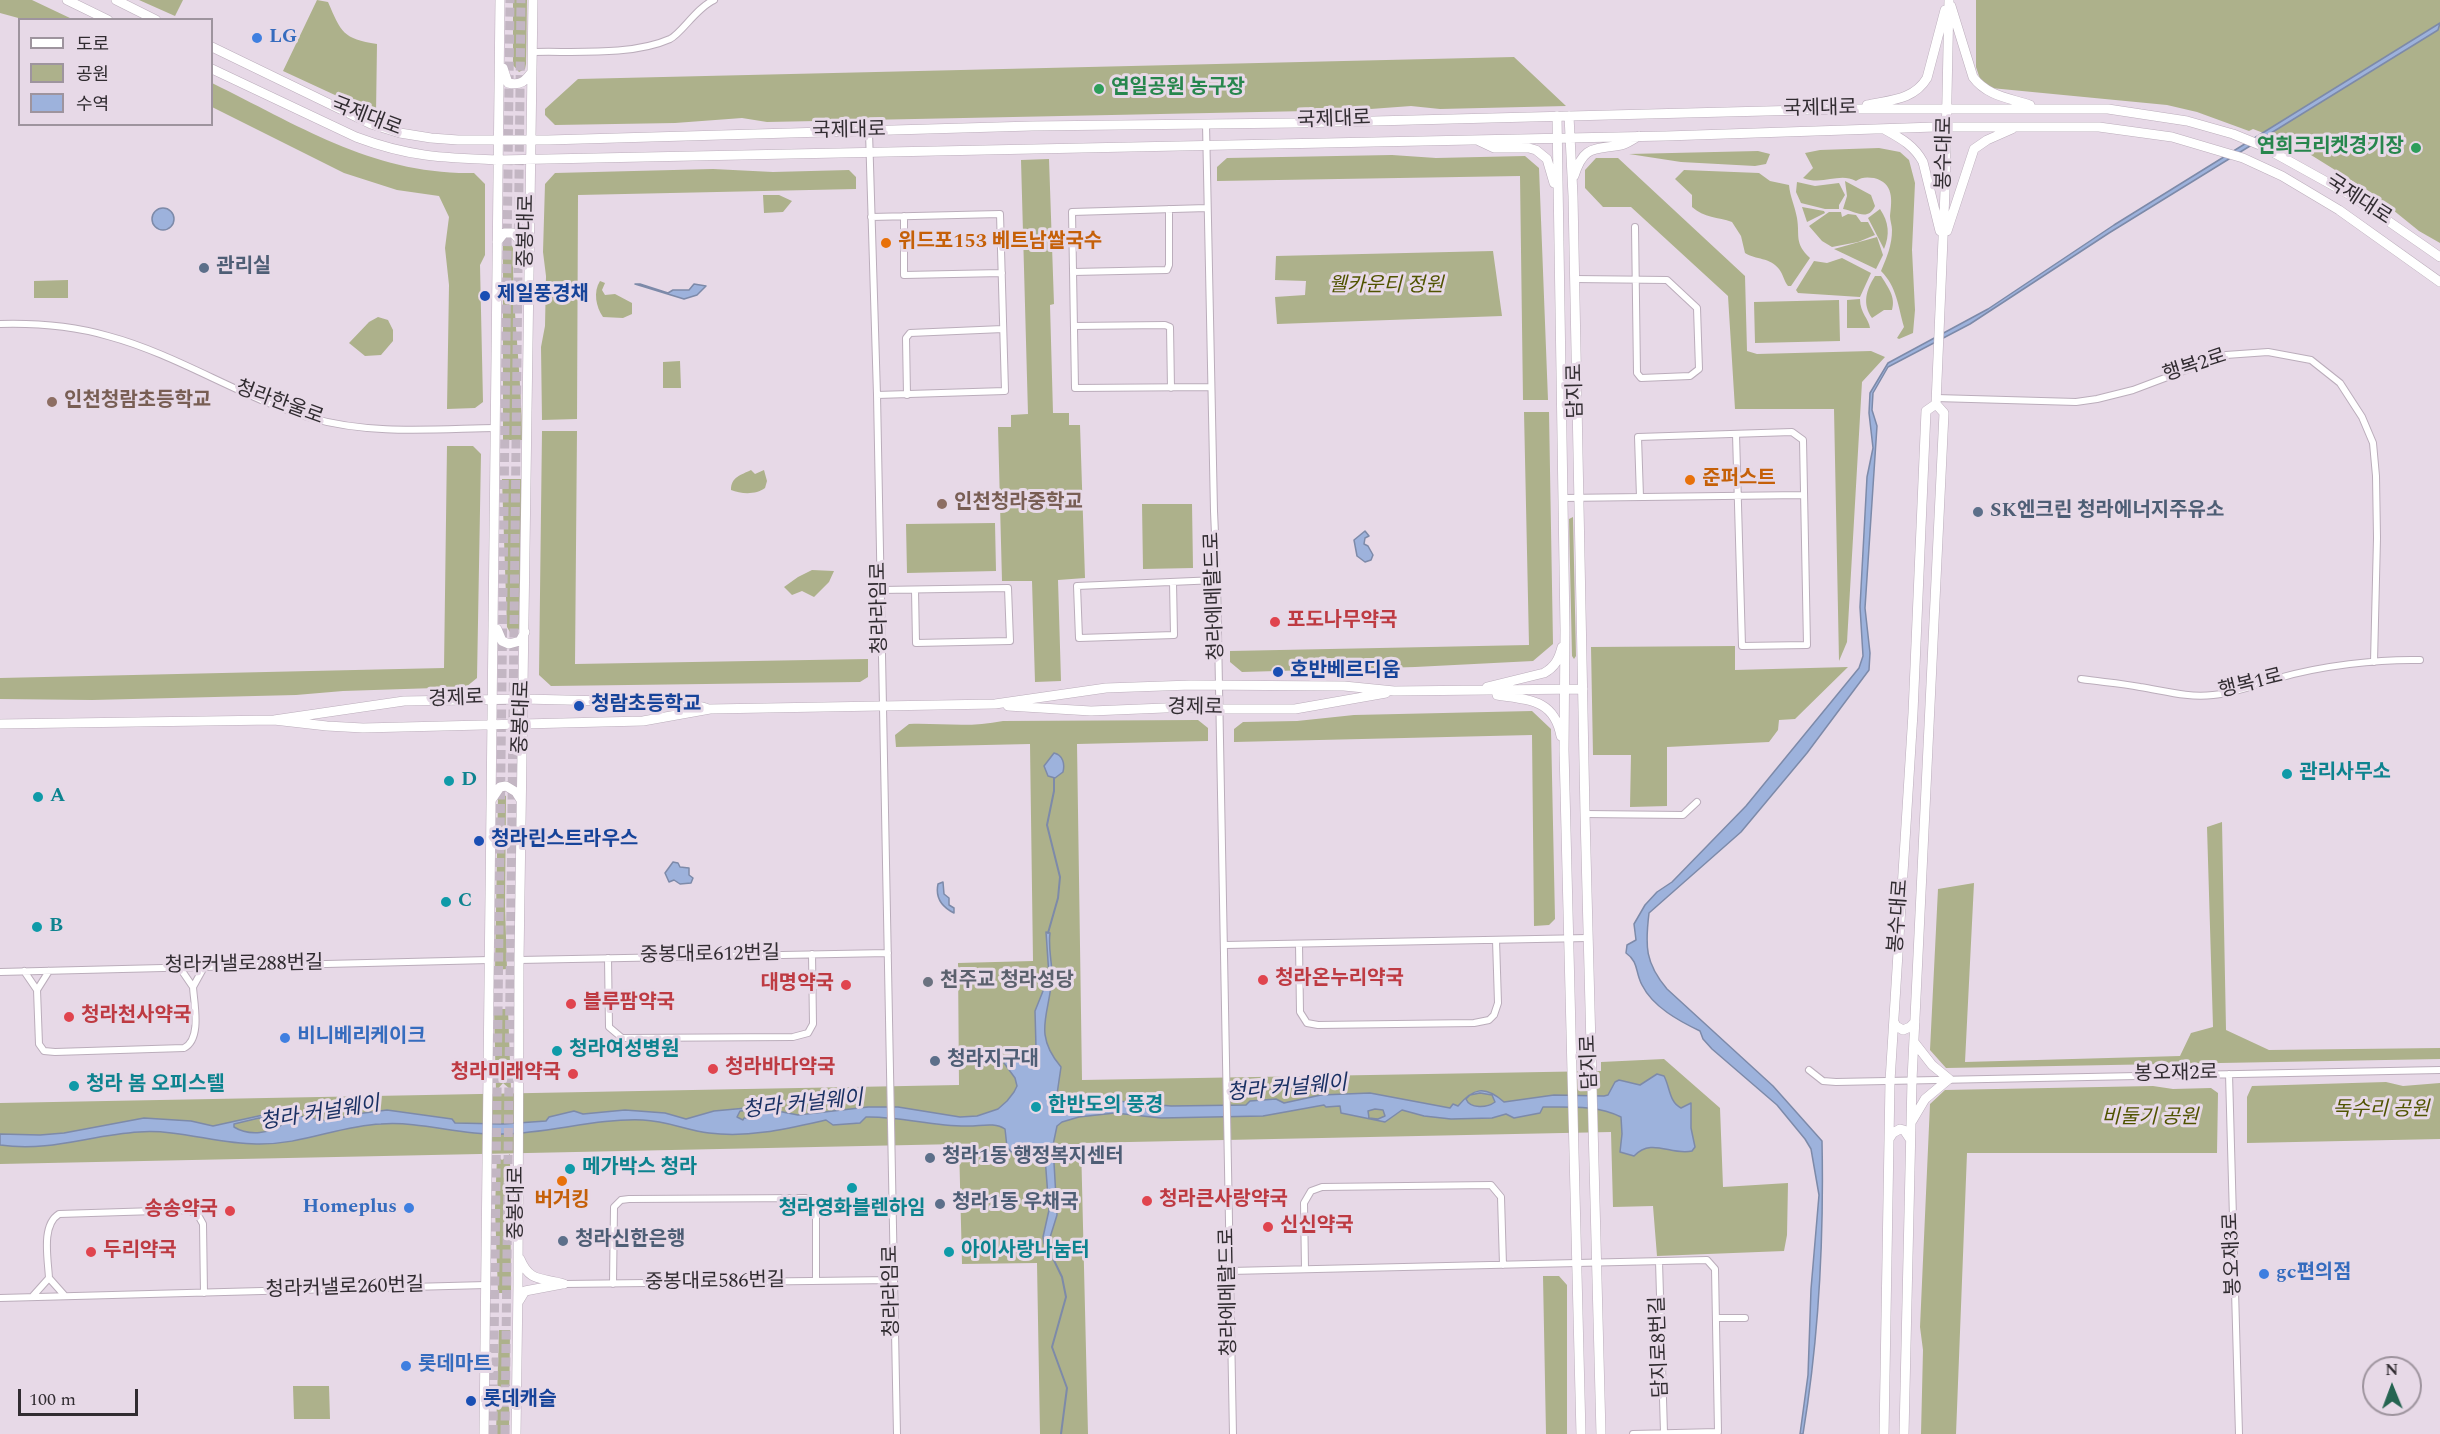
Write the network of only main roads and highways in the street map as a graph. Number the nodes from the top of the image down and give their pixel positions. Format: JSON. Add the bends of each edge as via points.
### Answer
{"nodes":[{"id":1,"x":67,"y":0,"type":"edge"},
{"id":2,"x":116,"y":0,"type":"edge"},
{"id":3,"x":500,"y":0,"type":"edge"},
{"id":4,"x":533,"y":0,"type":"edge"},
{"id":5,"x":1949,"y":0,"type":"edge"},
{"id":6,"x":104,"y":18,"type":"edge"},
{"id":7,"x":152,"y":18,"type":"edge"},
{"id":8,"x":500,"y":39,"type":"junction"},
{"id":9,"x":213,"y":47,"type":"edge"},
{"id":10,"x":213,"y":69,"type":"edge"},
{"id":11,"x":532,"y":72,"type":"junction"},
{"id":12,"x":2019,"y":108,"type":"junction"},
{"id":13,"x":2041,"y":108,"type":"junction"},
{"id":14,"x":1844,"y":109,"type":"junction"},
{"id":15,"x":1871,"y":109,"type":"junction"},
{"id":16,"x":1947,"y":109,"type":"junction"},
{"id":17,"x":1569,"y":116,"type":"junction"},
{"id":18,"x":1557,"y":117,"type":"junction"},
{"id":19,"x":1947,"y":127,"type":"junction"},
{"id":20,"x":2016,"y":127,"type":"junction"},
{"id":21,"x":1882,"y":128,"type":"junction"},
{"id":22,"x":1868,"y":129,"type":"junction"},
{"id":23,"x":1640,"y":136,"type":"junction"},
{"id":24,"x":1557,"y":137,"type":"junction"},
{"id":25,"x":1570,"y":137,"type":"junction"},
{"id":26,"x":1475,"y":139,"type":"junction"},
{"id":27,"x":531,"y":140,"type":"junction"},
{"id":28,"x":499,"y":141,"type":"junction"},
{"id":29,"x":498,"y":160,"type":"junction"},
{"id":30,"x":530,"y":160,"type":"junction"},
{"id":31,"x":1557,"y":195,"type":"junction"},
{"id":32,"x":1573,"y":196,"type":"junction"},
{"id":33,"x":497,"y":243,"type":"junction"},
{"id":34,"x":1943,"y":243,"type":"junction"},
{"id":35,"x":2440,"y":257,"type":"edge"},
{"id":36,"x":528,"y":268,"type":"junction"},
{"id":37,"x":2440,"y":282,"type":"edge"},
{"id":38,"x":1936,"y":401,"type":"junction"},
{"id":39,"x":495,"y":618,"type":"junction"},
{"id":40,"x":525,"y":630,"type":"junction"},
{"id":41,"x":1565,"y":630,"type":"junction"},
{"id":42,"x":1583,"y":689,"type":"junction"},
{"id":43,"x":1565,"y":690,"type":"junction"},
{"id":44,"x":1394,"y":691,"type":"junction"},
{"id":45,"x":1474,"y":691,"type":"junction"},
{"id":46,"x":493,"y":699,"type":"junction"},
{"id":47,"x":524,"y":699,"type":"junction"},
{"id":48,"x":995,"y":704,"type":"junction"},
{"id":49,"x":710,"y":709,"type":"junction"},
{"id":50,"x":274,"y":720,"type":"junction"},
{"id":51,"x":0,"y":724,"type":"edge"},
{"id":52,"x":492,"y":724,"type":"junction"},
{"id":53,"x":523,"y":724,"type":"junction"},
{"id":54,"x":1564,"y":750,"type":"junction"},
{"id":55,"x":521,"y":800,"type":"junction"},
{"id":56,"x":491,"y":801,"type":"junction"},
{"id":57,"x":1894,"y":1022,"type":"junction"},
{"id":58,"x":1915,"y":1022,"type":"junction"},
{"id":59,"x":1914,"y":1042,"type":"junction"},
{"id":60,"x":1911,"y":1123,"type":"junction"},
{"id":61,"x":1889,"y":1139,"type":"junction"},
{"id":62,"x":1910,"y":1141,"type":"junction"},
{"id":63,"x":518,"y":1254,"type":"junction"},
{"id":64,"x":518,"y":1303,"type":"junction"},
{"id":65,"x":485,"y":1432,"type":"edge"},
{"id":66,"x":516,"y":1434,"type":"edge"},
{"id":67,"x":1581,"y":1434,"type":"edge"},
{"id":68,"x":1600,"y":1434,"type":"edge"},
{"id":69,"x":1884,"y":1434,"type":"edge"},
{"id":70,"x":1904,"y":1434,"type":"edge"}],
"edges":[{"from":1,"to":6,"type":"main road"},
{"from":2,"to":7,"type":"main road"},
{"from":3,"to":8,"type":"main road","name":"중봉대로"},
{"from":4,"to":11,"type":"main road","name":"중봉대로"},
{"from":5,"to":13,"type":"main road","via":[[1979,85]]},
{"from":5,"to":14,"type":"main road","via":[[1922,87],[1906,97]]},
{"from":5,"to":16,"type":"main road","name":"봉수대로"},
{"from":8,"to":11,"type":"main road","via":[[508,83],[521,84]]},
{"from":8,"to":28,"type":"main road","name":"중봉대로"},
{"from":9,"to":28,"type":"main road","name":"국제대로","via":[[371,124],[431,138]]},
{"from":10,"to":29,"type":"main road","name":"국제대로","via":[[380,146],[435,158]]},
{"from":11,"to":27,"type":"main road","name":"중봉대로"},
{"from":12,"to":13,"type":"main road","name":"국제대로"},
{"from":12,"to":16,"type":"main road","name":"국제대로"},
{"from":12,"to":20,"type":"main road","via":[[1999,118]]},
{"from":13,"to":35,"type":"main road","name":"국제대로","via":[[2088,107],[2169,117],[2251,141],[2352,196]]},
{"from":14,"to":15,"type":"main road","name":"국제대로"},
{"from":14,"to":17,"type":"main road","name":"국제대로"},
{"from":15,"to":16,"type":"main road","name":"국제대로"},
{"from":15,"to":22,"type":"main road","via":[[1881,117],[1877,125]]},
{"from":16,"to":19,"type":"main road","name":"봉수대로"},
{"from":17,"to":18,"type":"main road","name":"국제대로"},
{"from":17,"to":25,"type":"main road","name":"담지로"},
{"from":18,"to":24,"type":"main road"},
{"from":18,"to":27,"type":"main road","name":"국제대로"},
{"from":19,"to":20,"type":"main road","name":"국제대로"},
{"from":19,"to":21,"type":"main road","name":"국제대로"},
{"from":19,"to":34,"type":"main road","name":"봉수대로"},
{"from":20,"to":34,"type":"main road","via":[[1974,149]]},
{"from":20,"to":37,"type":"main road","name":"국제대로","via":[[2079,126],[2158,134],[2260,166],[2346,214]]},
{"from":21,"to":22,"type":"main road","name":"국제대로"},
{"from":21,"to":34,"type":"main road","via":[[1909,143],[1919,154]]},
{"from":22,"to":23,"type":"main road","name":"국제대로"},
{"from":23,"to":25,"type":"main road","name":"국제대로"},
{"from":23,"to":32,"type":"main road","via":[[1623,145],[1588,152],[1577,166]]},
{"from":24,"to":25,"type":"main road","name":"국제대로"},
{"from":24,"to":26,"type":"main road","name":"국제대로"},
{"from":24,"to":31,"type":"main road"},
{"from":25,"to":32,"type":"main road","name":"담지로"},
{"from":26,"to":30,"type":"main road","name":"국제대로"},
{"from":26,"to":31,"type":"main road","via":[[1494,148],[1529,148],[1543,155]]},
{"from":27,"to":28,"type":"main road","name":"국제대로"},
{"from":27,"to":30,"type":"main road","name":"중봉대로"},
{"from":28,"to":29,"type":"main road","name":"중봉대로"},
{"from":29,"to":30,"type":"main road","name":"국제대로"},
{"from":29,"to":33,"type":"main road","name":"중봉대로"},
{"from":30,"to":36,"type":"main road","name":"중봉대로"},
{"from":31,"to":32,"type":"main road","via":[[1564,174]]},
{"from":31,"to":41,"type":"main road"},
{"from":32,"to":42,"type":"main road","name":"담지로"},
{"from":33,"to":36,"type":"main road","via":[[504,233],[515,234]]},
{"from":33,"to":39,"type":"main road","name":"중봉대로"},
{"from":34,"to":38,"type":"main road","name":"봉수대로"},
{"from":36,"to":40,"type":"main road","name":"중봉대로"},
{"from":38,"to":57,"type":"main road","name":"봉수대로","via":[[1926,411]]},
{"from":38,"to":58,"type":"main road","name":"봉수대로","via":[[1944,413]]},
{"from":39,"to":40,"type":"main road","via":[[499,636],[509,645],[520,642]]},
{"from":39,"to":46,"type":"main road","name":"중봉대로"},
{"from":40,"to":47,"type":"main road","name":"중봉대로"},
{"from":41,"to":43,"type":"main road"},
{"from":41,"to":45,"type":"main road","via":[[1558,659],[1551,669]]},
{"from":42,"to":43,"type":"main road","name":"경제로"},
{"from":42,"to":68,"type":"main road","name":"담지로"},
{"from":43,"to":45,"type":"main road","name":"경제로"},
{"from":43,"to":54,"type":"main road"},
{"from":44,"to":45,"type":"main road","name":"경제로"},
{"from":44,"to":48,"type":"main road","name":"경제로","via":[[1344,686],[1106,688]]},
{"from":44,"to":48,"type":"main road","name":"경제로","via":[[1296,709],[1189,707],[1090,711]]},
{"from":45,"to":54,"type":"main road","via":[[1544,706],[1558,722]]},
{"from":46,"to":47,"type":"main road","name":"경제로"},
{"from":46,"to":50,"type":"main road","name":"경제로","via":[[404,702]]},
{"from":46,"to":52,"type":"main road","name":"중봉대로"},
{"from":47,"to":49,"type":"main road","name":"경제로","via":[[688,703]]},
{"from":47,"to":53,"type":"main road","name":"중봉대로"},
{"from":48,"to":49,"type":"main road","name":"경제로"},
{"from":49,"to":53,"type":"main road","name":"경제로","via":[[643,721]]},
{"from":50,"to":51,"type":"main road","name":"경제로"},
{"from":50,"to":52,"type":"main road","name":"경제로","via":[[363,728]]},
{"from":52,"to":53,"type":"main road","name":"경제로"},
{"from":52,"to":56,"type":"main road","name":"중봉대로"},
{"from":53,"to":55,"type":"main road","name":"중봉대로"},
{"from":54,"to":67,"type":"main road"},
{"from":55,"to":56,"type":"main road","via":[[506,786],[500,787]]},
{"from":55,"to":63,"type":"main road","name":"중봉대로"},
{"from":56,"to":65,"type":"main road","name":"중봉대로"},
{"from":57,"to":58,"type":"main road","via":[[1903,1030]]},
{"from":57,"to":61,"type":"main road","name":"봉수대로"},
{"from":58,"to":59,"type":"main road","name":"봉수대로"},
{"from":59,"to":60,"type":"main road","name":"봉수대로"},
{"from":59,"to":60,"type":"main road","via":[[1948,1079],[1925,1099]]},
{"from":60,"to":62,"type":"main road","name":"봉수대로"},
{"from":61,"to":62,"type":"main road","via":[[1900,1129]]},
{"from":61,"to":69,"type":"main road","name":"봉수대로"},
{"from":62,"to":70,"type":"main road","name":"봉수대로"},
{"from":63,"to":64,"type":"main road","name":"중봉대로"},
{"from":63,"to":64,"type":"main road","via":[[528,1274],[564,1284],[525,1291]]},
{"from":64,"to":66,"type":"main road","name":"중봉대로"}]}
